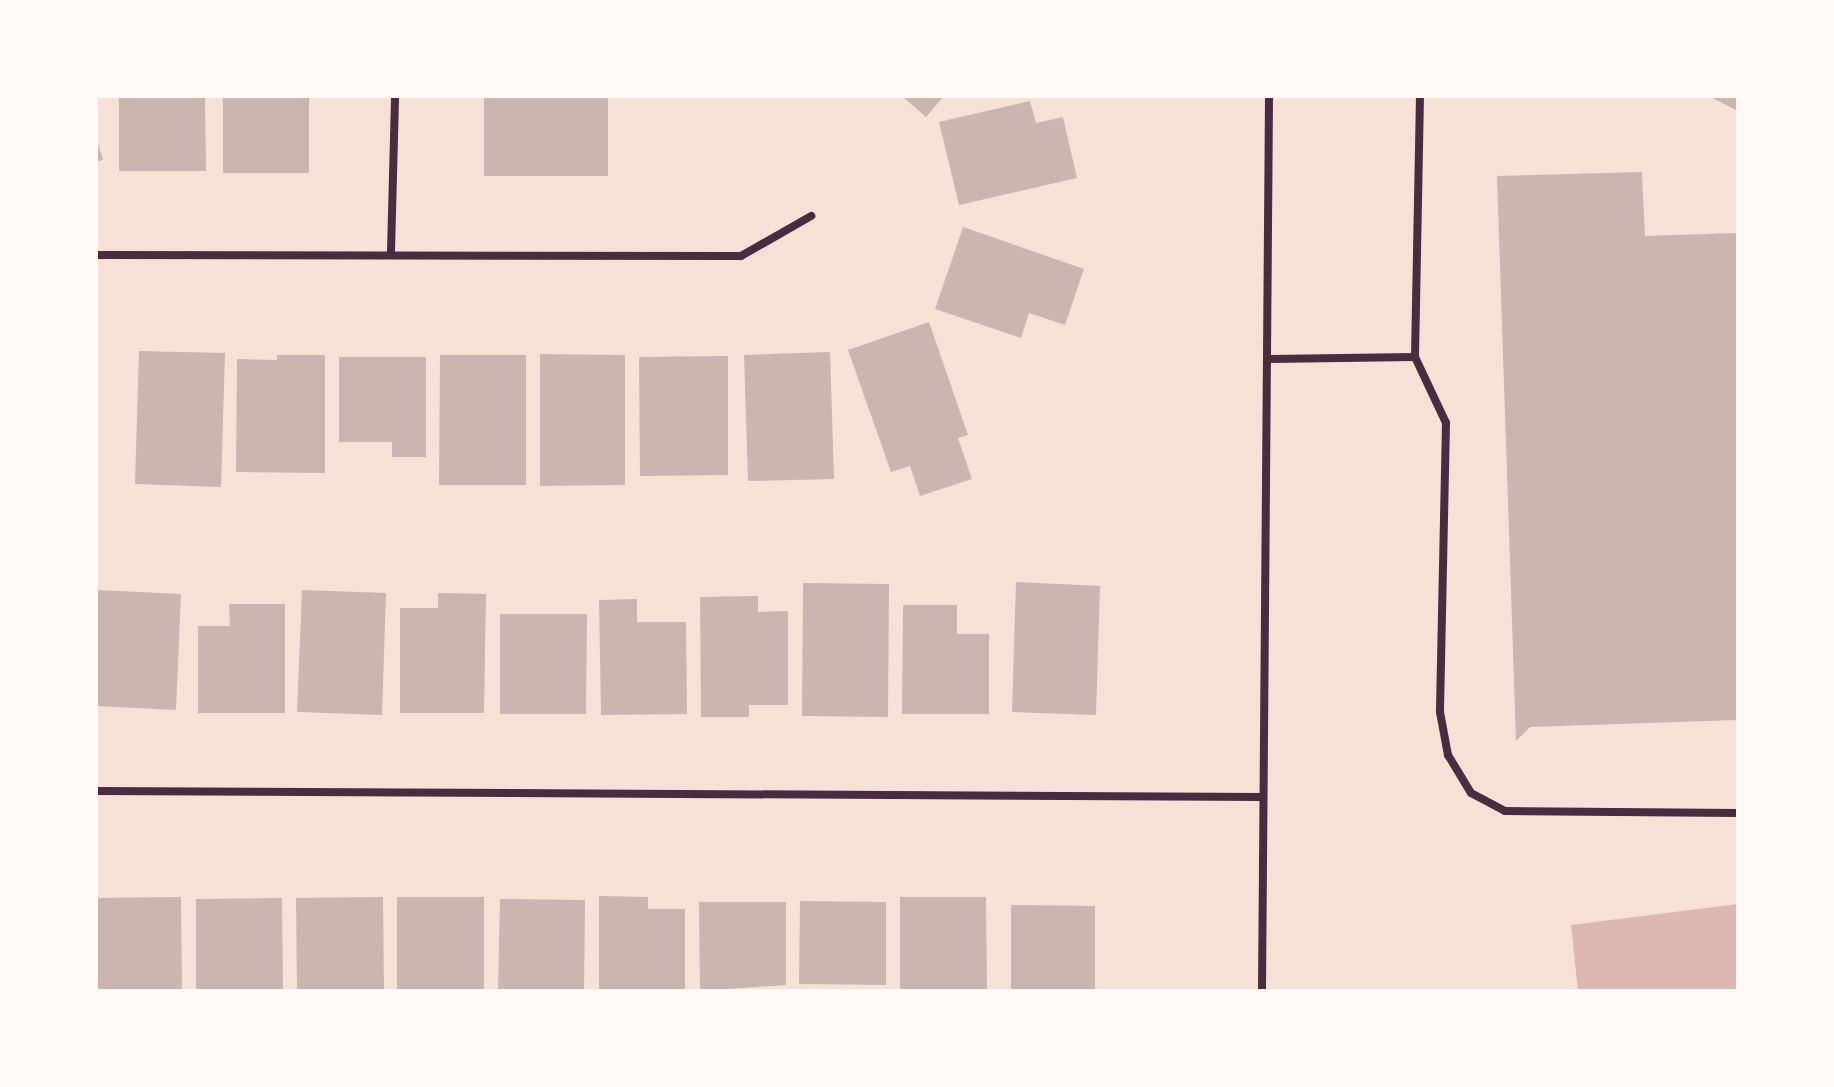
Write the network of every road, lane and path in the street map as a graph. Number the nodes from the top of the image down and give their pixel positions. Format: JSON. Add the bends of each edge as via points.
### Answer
{"nodes":[{"id":1,"x":395,"y":96,"type":"edge"},
{"id":2,"x":1269,"y":96,"type":"edge"},
{"id":3,"x":1420,"y":96,"type":"edge"},
{"id":4,"x":811,"y":216,"type":"dead end"},
{"id":5,"x":391,"y":252,"type":"junction"},
{"id":6,"x":96,"y":255,"type":"edge"},
{"id":7,"x":1415,"y":357,"type":"junction"},
{"id":8,"x":1267,"y":359,"type":"junction"},
{"id":9,"x":96,"y":791,"type":"edge"},
{"id":10,"x":1263,"y":797,"type":"junction"},
{"id":11,"x":1738,"y":813,"type":"edge"},
{"id":12,"x":1262,"y":991,"type":"edge"}],
"edges":[{"from":1,"to":5,"type":"street"},
{"from":2,"to":8,"type":"street"},
{"from":3,"to":7,"type":"street"},
{"from":4,"to":5,"type":"street","via":[[741,256]]},
{"from":5,"to":6,"type":"street"},
{"from":7,"to":8,"type":"street"},
{"from":7,"to":11,"type":"street","via":[[1446,423],[1440,712],[1448,755],[1471,793],[1505,811]]},
{"from":8,"to":10,"type":"street"},
{"from":9,"to":10,"type":"street"},
{"from":10,"to":12,"type":"street"}]}
